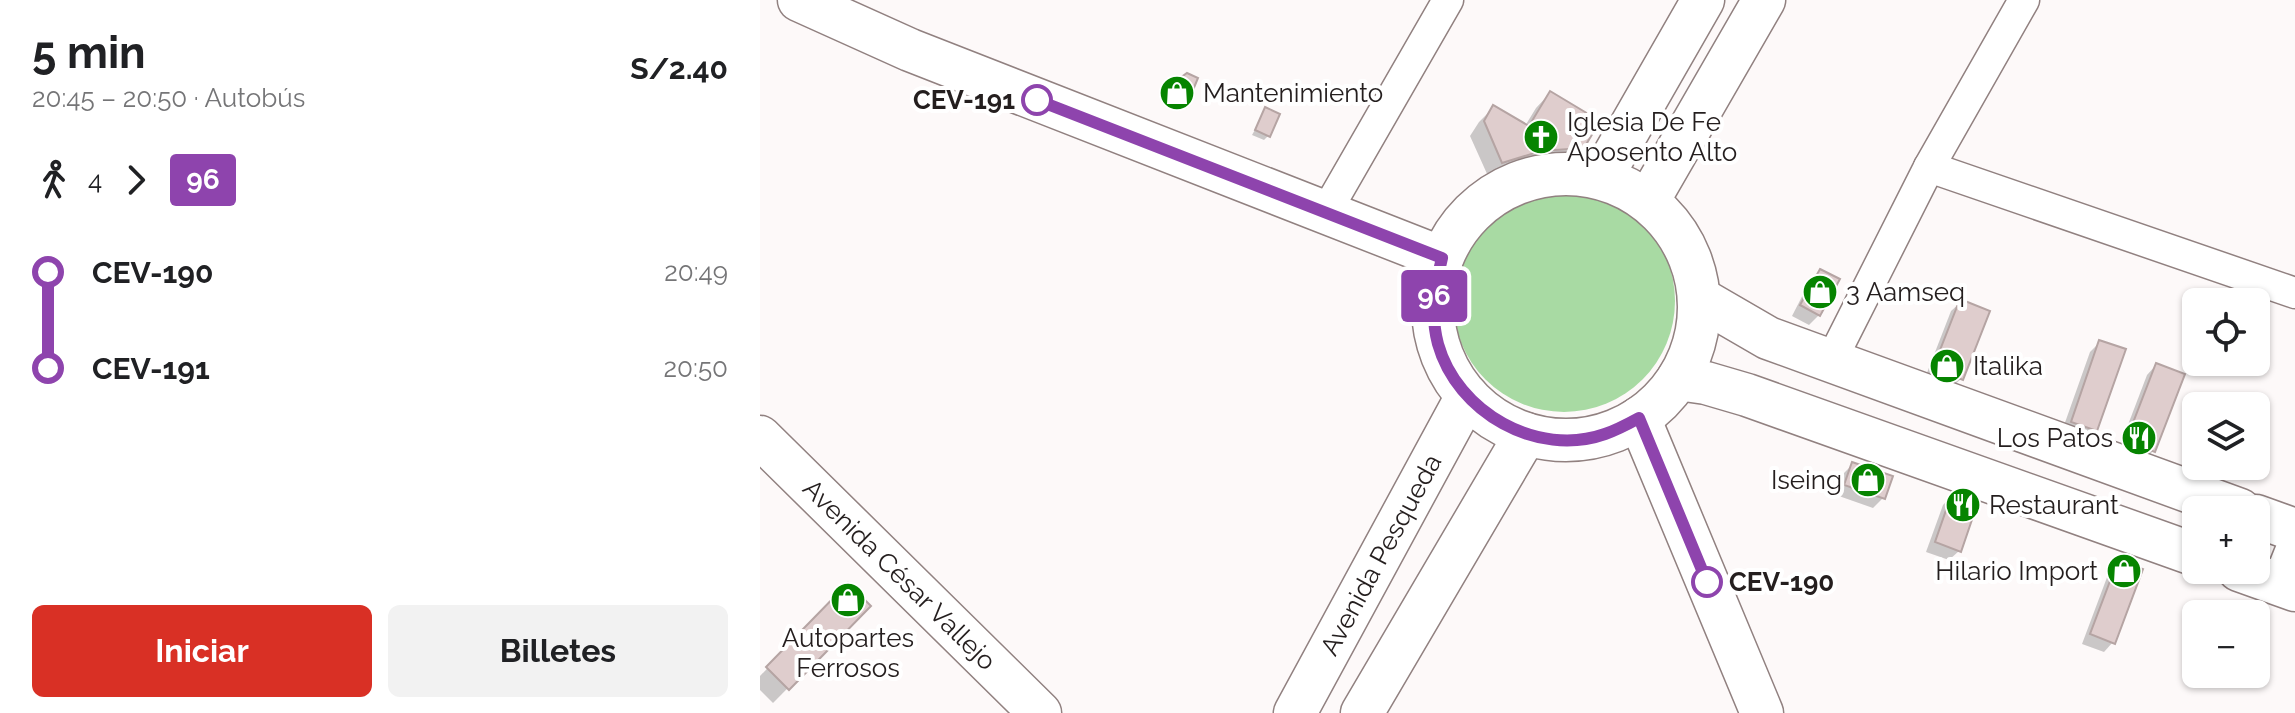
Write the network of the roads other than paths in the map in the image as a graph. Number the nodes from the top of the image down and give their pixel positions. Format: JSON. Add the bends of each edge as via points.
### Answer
{"nodes":[{"id":1,"x":799,"y":0,"type":"edge"},
{"id":2,"x":1448,"y":0,"type":"edge"},
{"id":3,"x":1703,"y":0,"type":"edge"},
{"id":4,"x":1764,"y":0,"type":"edge"},
{"id":5,"x":2024,"y":0,"type":"edge"},
{"id":6,"x":1929,"y":167,"type":"junction"},
{"id":7,"x":1601,"y":178,"type":"junction"},
{"id":8,"x":1648,"y":201,"type":"junction"},
{"id":9,"x":1326,"y":212,"type":"junction"},
{"id":10,"x":1442,"y":258,"type":"junction"},
{"id":11,"x":2295,"y":293,"type":"edge"},
{"id":12,"x":1699,"y":298,"type":"junction"},
{"id":13,"x":1831,"y":361,"type":"junction"},
{"id":14,"x":1678,"y":379,"type":"junction"},
{"id":15,"x":1467,"y":396,"type":"junction"},
{"id":16,"x":1639,"y":418,"type":"junction"},
{"id":17,"x":1526,"y":434,"type":"junction"},
{"id":18,"x":760,"y":437,"type":"edge"},
{"id":19,"x":2202,"y":496,"type":"edge"},
{"id":20,"x":2270,"y":521,"type":"edge"},
{"id":21,"x":2295,"y":530,"type":"edge"},
{"id":22,"x":2295,"y":539,"type":"edge"},
{"id":23,"x":2182,"y":550,"type":"edge"},
{"id":24,"x":2270,"y":581,"type":"edge"},
{"id":25,"x":1040,"y":713,"type":"edge"},
{"id":26,"x":1295,"y":713,"type":"edge"},
{"id":27,"x":1362,"y":713,"type":"edge"},
{"id":28,"x":1762,"y":713,"type":"edge"}],
"edges":[{"from":1,"to":9,"type":"main road","via":[[910,50]]},
{"from":2,"to":9,"type":"street"},
{"from":3,"to":7,"type":"main road"},
{"from":4,"to":8,"type":"main road"},
{"from":5,"to":6,"type":"street"},
{"from":6,"to":11,"type":"street"},
{"from":6,"to":13,"type":"street"},
{"from":7,"to":8,"type":"main road"},
{"from":7,"to":10,"type":"main road","via":[[1562,173],[1524,180],[1490,197],[1462,224]]},
{"from":8,"to":12,"type":"main road","via":[[1683,245]]},
{"from":9,"to":10,"type":"main road"},
{"from":10,"to":15,"type":"main road","via":[[1433,316],[1438,345]]},
{"from":12,"to":13,"type":"main road","via":[[1768,338]]},
{"from":12,"to":14,"type":"main road","via":[[1694,340]]},
{"from":13,"to":19,"type":"main road"},
{"from":14,"to":16,"type":"main road"},
{"from":14,"to":23,"type":"main road","via":[[1747,395]]},
{"from":15,"to":17,"type":"main road","via":[[1494,419]]},
{"from":15,"to":26,"type":"main road","name":"Avenida Pesqueda"},
{"from":16,"to":17,"type":"main road","via":[[1604,435],[1565,440]]},
{"from":16,"to":28,"type":"main road"},
{"from":17,"to":27,"type":"main road"},
{"from":18,"to":25,"type":"main road","name":"Avenida César Vallejo"},
{"from":20,"to":21,"type":"main road"},
{"from":22,"to":24,"type":"street"}]}
